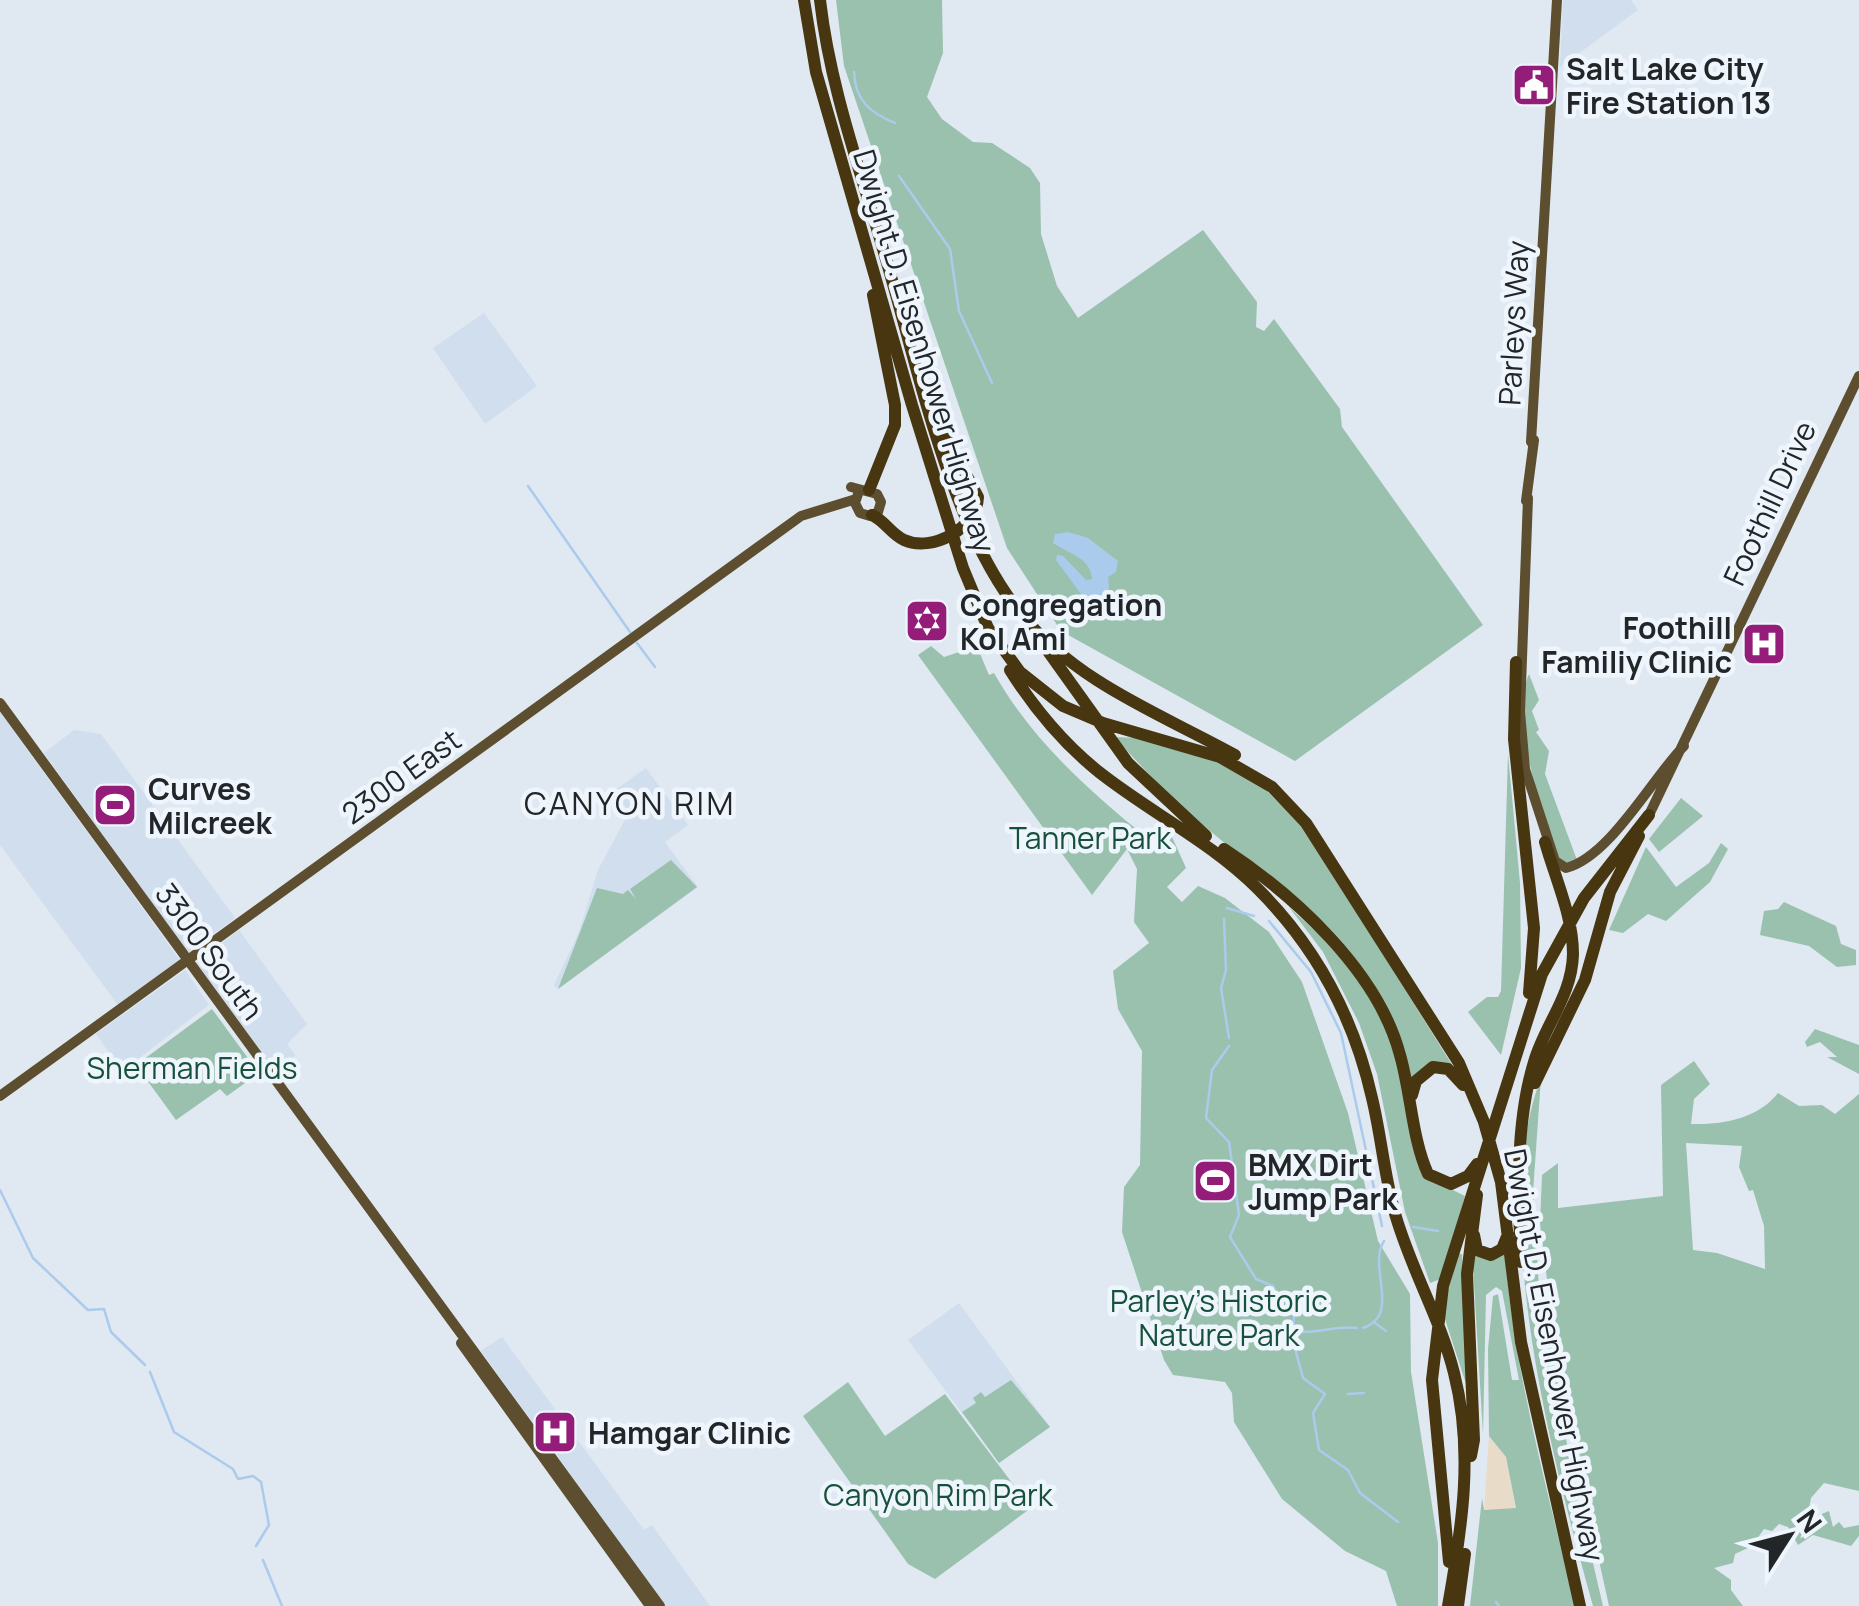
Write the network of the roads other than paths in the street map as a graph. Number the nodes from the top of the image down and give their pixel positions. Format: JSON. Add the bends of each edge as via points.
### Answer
{"nodes":[{"id":1,"x":804,"y":0,"type":"edge"},
{"id":2,"x":820,"y":0,"type":"edge"},
{"id":3,"x":1554,"y":0,"type":"edge"},
{"id":4,"x":862,"y":233,"type":"junction"},
{"id":5,"x":1859,"y":376,"type":"edge"},
{"id":6,"x":927,"y":400,"type":"junction"},
{"id":7,"x":860,"y":498,"type":"junction"},
{"id":8,"x":872,"y":516,"type":"junction"},
{"id":9,"x":1022,"y":616,"type":"junction"},
{"id":10,"x":988,"y":628,"type":"junction"},
{"id":11,"x":1519,"y":662,"type":"junction"},
{"id":12,"x":0,"y":704,"type":"edge"},
{"id":13,"x":1684,"y":746,"type":"junction"},
{"id":14,"x":1650,"y":815,"type":"junction"},
{"id":15,"x":1639,"y":836,"type":"junction"},
{"id":16,"x":1213,"y":842,"type":"junction"},
{"id":17,"x":1546,"y":842,"type":"junction"},
{"id":18,"x":1577,"y":915,"type":"junction"},
{"id":19,"x":1559,"y":946,"type":"junction"},
{"id":20,"x":186,"y":960,"type":"junction"},
{"id":21,"x":1556,"y":1014,"type":"junction"},
{"id":22,"x":1518,"y":1049,"type":"junction"},
{"id":23,"x":0,"y":1096,"type":"edge"},
{"id":24,"x":1505,"y":1102,"type":"junction"},
{"id":25,"x":1525,"y":1114,"type":"junction"},
{"id":26,"x":1414,"y":1116,"type":"junction"},
{"id":27,"x":1484,"y":1122,"type":"junction"},
{"id":28,"x":1482,"y":1166,"type":"junction"},
{"id":29,"x":1509,"y":1231,"type":"junction"},
{"id":30,"x":1522,"y":1294,"type":"junction"},
{"id":31,"x":451,"y":1324,"type":"junction"},
{"id":32,"x":1471,"y":1456,"type":"junction"},
{"id":33,"x":650,"y":1606,"type":"edge"},
{"id":34,"x":660,"y":1606,"type":"edge"},
{"id":35,"x":1447,"y":1606,"type":"edge"},
{"id":36,"x":1458,"y":1606,"type":"edge"},
{"id":37,"x":1584,"y":1606,"type":"edge"}],
"edges":[{"from":1,"to":4,"type":"highway","name":"Dwight D. Eisenhower Highway","via":[[816,72]]},
{"from":2,"to":6,"type":"highway","name":"Dwight D. Eisenhower Highway","via":[[831,70]]},
{"from":3,"to":11,"type":"main road","name":"Parleys Way"},
{"from":4,"to":7,"type":"highway","via":[[895,426]]},
{"from":4,"to":10,"type":"highway","name":"Dwight D. Eisenhower Highway"},
{"from":5,"to":13,"type":"main road","name":"Foothill Drive"},
{"from":6,"to":8,"type":"highway","via":[[973,484],[978,508],[956,532],[922,544],[899,538]]},
{"from":6,"to":9,"type":"highway","name":"Dwight D. Eisenhower Highway","via":[[974,538]]},
{"from":7,"to":8,"type":"main road","name":"2300 East"},
{"from":7,"to":8,"type":"main road","via":[[881,502]]},
{"from":7,"to":20,"type":"main road","name":"2300 East","via":[[801,516]]},
{"from":9,"to":16,"type":"highway","via":[[1128,763]]},
{"from":9,"to":30,"type":"highway","name":"Dwight D. Eisenhower Highway","via":[[1111,691],[1257,768],[1305,812],[1472,1077],[1508,1180]]},
{"from":10,"to":27,"type":"highway","name":"Dwight D. Eisenhower Highway","via":[[1020,672],[1062,706],[1242,766],[1287,801],[1450,1050]]},
{"from":10,"to":35,"type":"highway","via":[[1024,692],[1078,753],[1258,889],[1316,958],[1345,1013],[1366,1072],[1398,1224],[1459,1398],[1463,1522]]},
{"from":11,"to":17,"type":"main road","name":"Parleys Way","via":[[1526,768]]},
{"from":11,"to":22,"type":"highway","via":[[1514,739],[1534,928]]},
{"from":12,"to":20,"type":"main road","name":"3300 South"},
{"from":13,"to":14,"type":"main road","name":"Foothill Drive"},
{"from":13,"to":17,"type":"main road","via":[[1639,806],[1581,861],[1560,866]]},
{"from":14,"to":15,"type":"highway"},
{"from":14,"to":18,"type":"highway"},
{"from":15,"to":18,"type":"highway"},
{"from":15,"to":25,"type":"highway","via":[[1610,892],[1585,980]]},
{"from":16,"to":26,"type":"highway","via":[[1326,934],[1356,967],[1388,1020]]},
{"from":16,"to":32,"type":"highway","via":[[1289,914],[1350,1013],[1373,1079],[1401,1216],[1460,1382]]},
{"from":17,"to":21,"type":"highway","via":[[1573,953]]},
{"from":18,"to":19,"type":"highway"},
{"from":19,"to":22,"type":"highway"},
{"from":19,"to":24,"type":"highway"},
{"from":20,"to":23,"type":"main road","name":"2300 East"},
{"from":20,"to":31,"type":"main road","name":"3300 South"},
{"from":21,"to":24,"type":"highway"},
{"from":21,"to":25,"type":"highway","via":[[1532,1065]]},
{"from":22,"to":24,"type":"highway"},
{"from":24,"to":28,"type":"highway"},
{"from":25,"to":30,"type":"highway"},
{"from":26,"to":27,"type":"highway","via":[[1416,1081],[1439,1067],[1455,1074]]},
{"from":26,"to":28,"type":"highway","via":[[1432,1179],[1458,1182]]},
{"from":27,"to":29,"type":"highway","name":"Dwight D. Eisenhower Highway"},
{"from":28,"to":29,"type":"highway","via":[[1477,1250],[1498,1253]]},
{"from":28,"to":32,"type":"highway","via":[[1467,1274]]},
{"from":28,"to":35,"type":"highway","via":[[1442,1286],[1433,1350],[1432,1401],[1450,1547]]},
{"from":29,"to":37,"type":"highway","name":"Dwight D. Eisenhower Highway","via":[[1524,1357]]},
{"from":30,"to":37,"type":"highway","name":"Dwight D. Eisenhower Highway","via":[[1527,1346]]},
{"from":31,"to":33,"type":"main road","name":"3300 South"},
{"from":31,"to":34,"type":"main road","name":"3300 South"},
{"from":32,"to":36,"type":"highway"}]}
